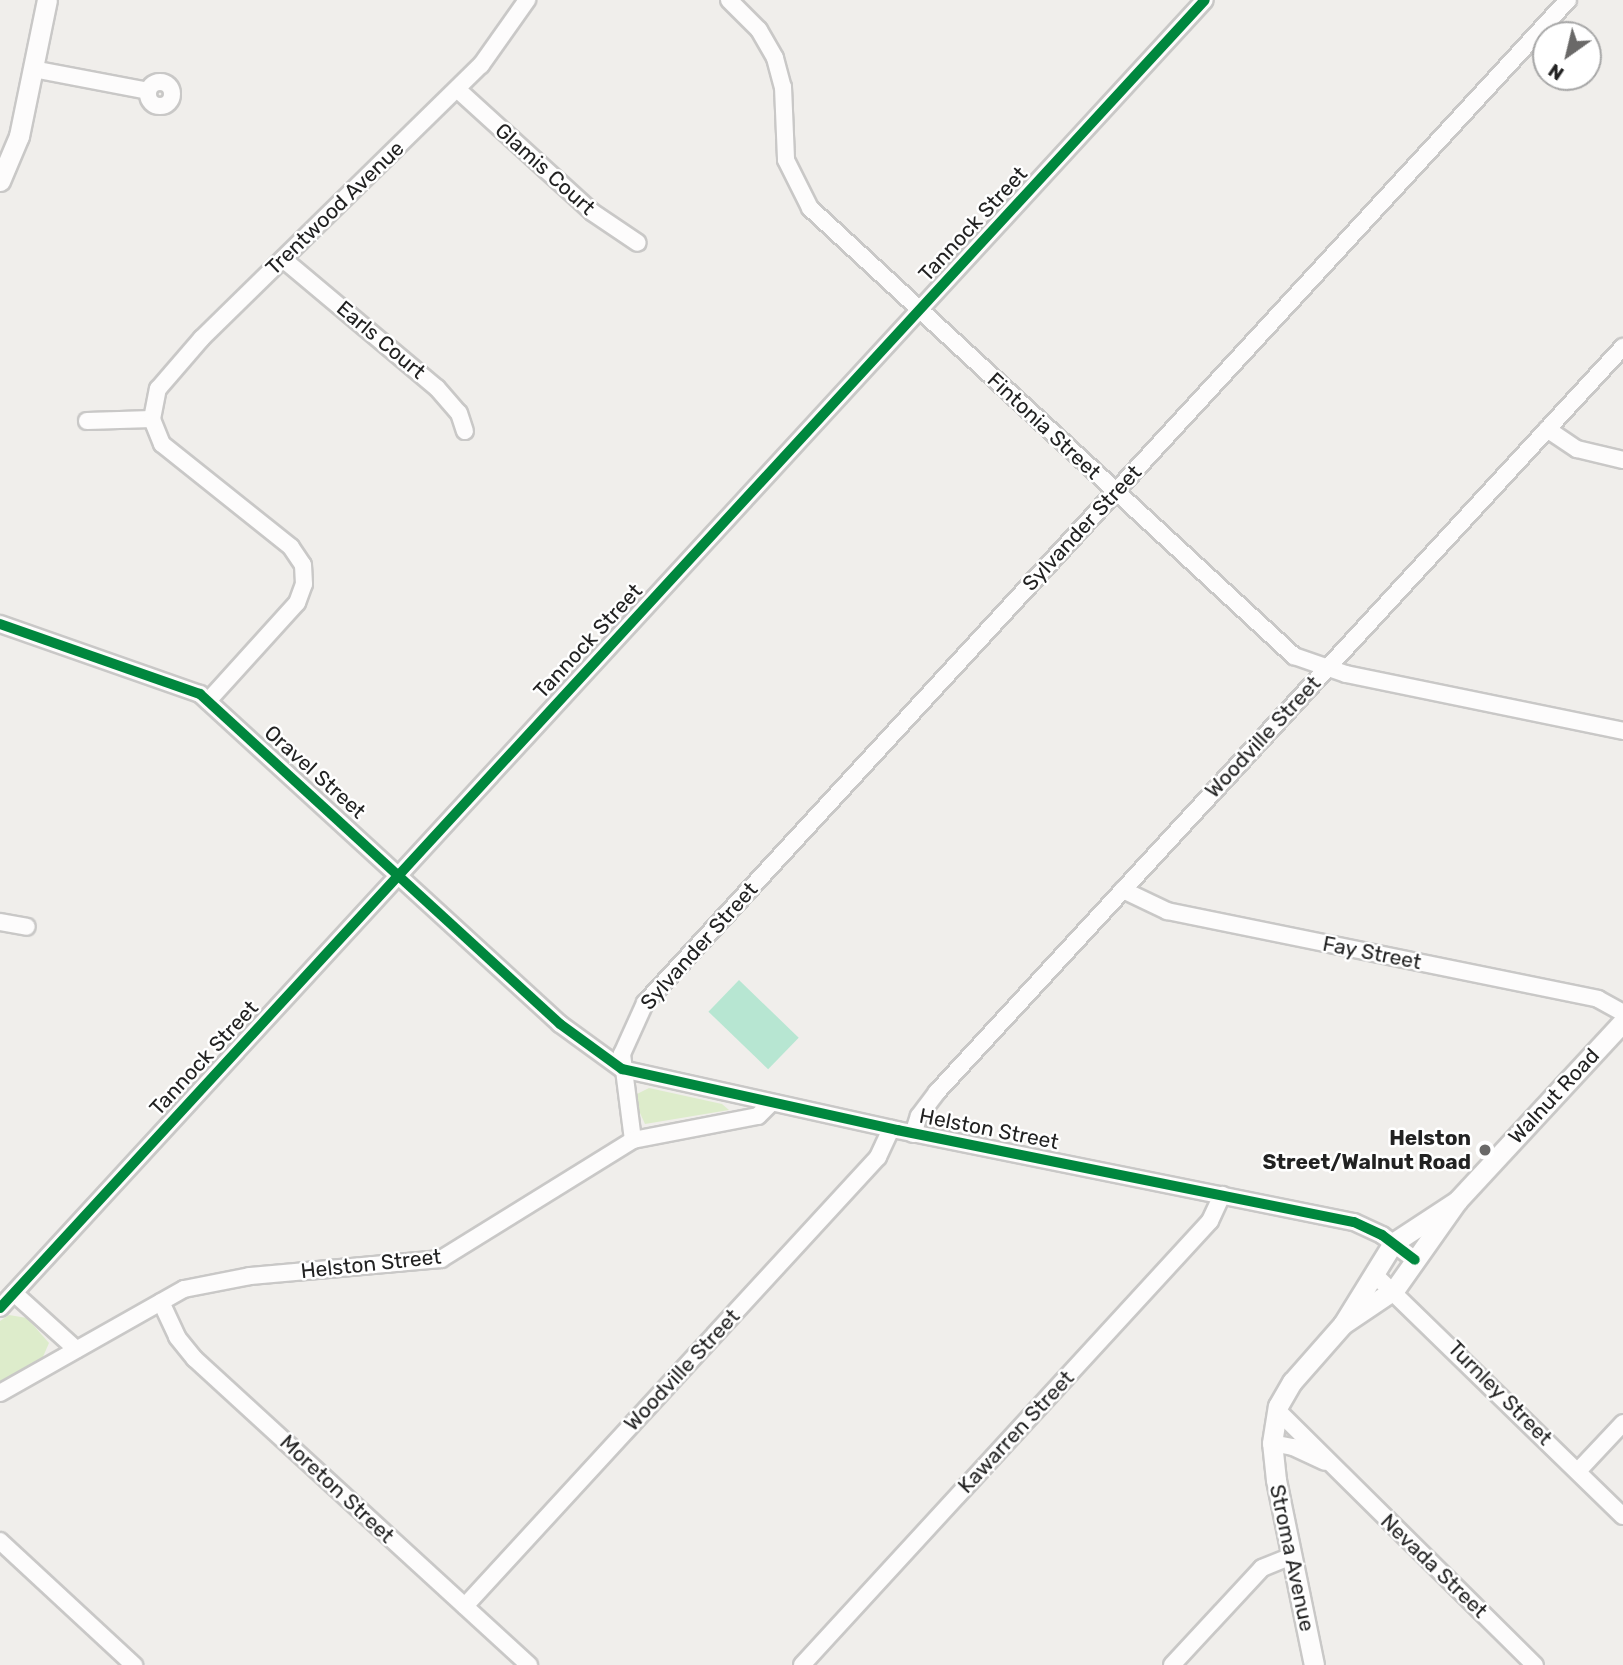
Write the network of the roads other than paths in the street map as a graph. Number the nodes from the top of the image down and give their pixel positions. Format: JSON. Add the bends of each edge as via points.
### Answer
{"nodes":[{"id":1,"x":47,"y":0,"type":"edge"},
{"id":2,"x":527,"y":0,"type":"edge"},
{"id":3,"x":729,"y":0,"type":"edge"},
{"id":4,"x":1205,"y":0,"type":"edge"},
{"id":5,"x":1568,"y":0,"type":"edge"},
{"id":6,"x":33,"y":69,"type":"junction"},
{"id":7,"x":457,"y":89,"type":"junction"},
{"id":8,"x":148,"y":91,"type":"dead end"},
{"id":9,"x":0,"y":181,"type":"edge"},
{"id":10,"x":638,"y":243,"type":"dead end"},
{"id":11,"x":283,"y":259,"type":"junction"},
{"id":12,"x":919,"y":310,"type":"junction"},
{"id":13,"x":1623,"y":346,"type":"edge"},
{"id":14,"x":152,"y":419,"type":"junction"},
{"id":15,"x":87,"y":421,"type":"dead end"},
{"id":16,"x":1547,"y":429,"type":"junction"},
{"id":17,"x":466,"y":431,"type":"dead end"},
{"id":18,"x":1623,"y":460,"type":"edge"},
{"id":19,"x":1116,"y":491,"type":"junction"},
{"id":20,"x":0,"y":624,"type":"edge"},
{"id":21,"x":1326,"y":670,"type":"junction"},
{"id":22,"x":208,"y":701,"type":"junction"},
{"id":23,"x":1623,"y":731,"type":"edge"},
{"id":24,"x":399,"y":876,"type":"junction"},
{"id":25,"x":1123,"y":890,"type":"junction"},
{"id":26,"x":0,"y":922,"type":"edge"},
{"id":27,"x":27,"y":927,"type":"dead end"},
{"id":28,"x":1623,"y":1013,"type":"edge"},
{"id":29,"x":1623,"y":1022,"type":"edge"},
{"id":30,"x":559,"y":1024,"type":"joint"},
{"id":31,"x":622,"y":1069,"type":"junction"},
{"id":32,"x":770,"y":1104,"type":"junction"},
{"id":33,"x":891,"y":1129,"type":"junction"},
{"id":34,"x":914,"y":1134,"type":"junction"},
{"id":35,"x":633,"y":1140,"type":"junction"},
{"id":36,"x":1222,"y":1195,"type":"junction"},
{"id":37,"x":1457,"y":1201,"type":"junction"},
{"id":38,"x":1393,"y":1242,"type":"junction"},
{"id":39,"x":1415,"y":1260,"type":"junction"},
{"id":40,"x":1374,"y":1274,"type":"junction"},
{"id":41,"x":1395,"y":1289,"type":"junction"},
{"id":42,"x":14,"y":1293,"type":"junction"},
{"id":43,"x":161,"y":1302,"type":"junction"},
{"id":44,"x":0,"y":1308,"type":"edge"},
{"id":45,"x":1343,"y":1324,"type":"junction"},
{"id":46,"x":76,"y":1349,"type":"junction"},
{"id":47,"x":0,"y":1393,"type":"edge"},
{"id":48,"x":1277,"y":1410,"type":"junction"},
{"id":49,"x":1623,"y":1423,"type":"edge"},
{"id":50,"x":1272,"y":1447,"type":"junction"},
{"id":51,"x":1333,"y":1467,"type":"junction"},
{"id":52,"x":1578,"y":1472,"type":"junction"},
{"id":53,"x":1623,"y":1516,"type":"edge"},
{"id":54,"x":0,"y":1541,"type":"edge"},
{"id":55,"x":1291,"y":1556,"type":"junction"},
{"id":56,"x":465,"y":1606,"type":"junction"},
{"id":57,"x":134,"y":1665,"type":"edge"},
{"id":58,"x":528,"y":1665,"type":"edge"},
{"id":59,"x":802,"y":1665,"type":"edge"},
{"id":60,"x":1172,"y":1665,"type":"edge"},
{"id":61,"x":1314,"y":1665,"type":"edge"},
{"id":62,"x":1535,"y":1665,"type":"edge"}],
"edges":[{"from":1,"to":6,"type":"street"},
{"from":2,"to":7,"type":"street","name":"Trentwood Avenue","via":[[494,50]]},
{"from":3,"to":12,"type":"street","name":"Fintonia Street","via":[[759,30],[775,58],[783,87],[783,145],[799,192],[821,220]]},
{"from":4,"to":12,"type":"street","name":"Tannock Street"},
{"from":5,"to":19,"type":"street","name":"Sylvander Street"},
{"from":6,"to":8,"type":"street"},
{"from":6,"to":9,"type":"street","via":[[19,136]]},
{"from":7,"to":10,"type":"street","name":"Glamis Court","via":[[592,212]]},
{"from":7,"to":11,"type":"street","name":"Trentwood Avenue"},
{"from":11,"to":14,"type":"street","name":"Trentwood Avenue","via":[[170,370],[154,398]]},
{"from":11,"to":17,"type":"street","name":"Earls Court","via":[[438,388]]},
{"from":12,"to":19,"type":"street","name":"Fintonia Street"},
{"from":12,"to":24,"type":"street","name":"Tannock Street"},
{"from":13,"to":16,"type":"street","name":"Woodville Street"},
{"from":14,"to":15,"type":"street"},
{"from":14,"to":22,"type":"street","via":[[170,453],[291,547],[303,565],[304,584],[297,603]]},
{"from":16,"to":18,"type":"street","via":[[1577,449]]},
{"from":16,"to":21,"type":"street","name":"Woodville Street"},
{"from":19,"to":21,"type":"street","name":"Fintonia Street","via":[[1294,656]]},
{"from":19,"to":31,"type":"street","name":"Sylvander Street","via":[[645,1003],[625,1041]]},
{"from":20,"to":22,"type":"street","name":"Oravel Street","via":[[177,683]]},
{"from":21,"to":23,"type":"street","name":"Fintonia Street"},
{"from":21,"to":25,"type":"street","name":"Woodville Street"},
{"from":22,"to":24,"type":"street","name":"Oravel Street"},
{"from":24,"to":30,"type":"street","name":"Oravel Street"},
{"from":24,"to":42,"type":"street","name":"Tannock Street"},
{"from":25,"to":28,"type":"street","name":"Fay Street","via":[[1167,911],[1598,999]]},
{"from":25,"to":34,"type":"street","name":"Woodville Street","via":[[932,1099],[919,1116]]},
{"from":26,"to":27,"type":"street"},
{"from":29,"to":37,"type":"street","name":"Walnut Road"},
{"from":30,"to":31,"type":"street","name":"Helston Street"},
{"from":31,"to":32,"type":"street","name":"Helston Street"},
{"from":31,"to":35,"type":"street","name":"Sylvander Street"},
{"from":32,"to":33,"type":"street","name":"Helston Street"},
{"from":32,"to":35,"type":"street","name":"Helston Street","via":[[758,1116]]},
{"from":33,"to":34,"type":"street","name":"Helston Street"},
{"from":33,"to":56,"type":"street","name":"Woodville Street","via":[[878,1157]]},
{"from":34,"to":36,"type":"street","name":"Helston Street"},
{"from":35,"to":43,"type":"street","name":"Helston Street","via":[[441,1259],[214,1280]]},
{"from":36,"to":38,"type":"street","name":"Helston Street","via":[[1354,1222]]},
{"from":36,"to":59,"type":"street","name":"Kawarren Street","via":[[1210,1221]]},
{"from":37,"to":38,"type":"street","name":"Walnut Road"},
{"from":37,"to":39,"type":"street","name":"Walnut Road"},
{"from":38,"to":39,"type":"street","name":"Helston Street"},
{"from":38,"to":40,"type":"street","name":"Walnut Road"},
{"from":39,"to":41,"type":"street","name":"Walnut Road"},
{"from":40,"to":41,"type":"street","name":"Turnley Street"},
{"from":40,"to":45,"type":"street","name":"Walnut Road"},
{"from":41,"to":45,"type":"street","name":"Walnut Road"},
{"from":41,"to":52,"type":"street","name":"Turnley Street"},
{"from":42,"to":44,"type":"street","name":"Tannock Street"},
{"from":42,"to":46,"type":"street"},
{"from":43,"to":46,"type":"street","name":"Helston Street"},
{"from":43,"to":56,"type":"street","name":"Moreton Street","via":[[177,1337],[195,1359]]},
{"from":45,"to":48,"type":"street","name":"Walnut Road","via":[[1284,1392]]},
{"from":46,"to":47,"type":"street","name":"Helston Street"},
{"from":48,"to":50,"type":"street","name":"Walnut Road"},
{"from":48,"to":51,"type":"street","name":"Nevada Street"},
{"from":49,"to":52,"type":"street"},
{"from":50,"to":51,"type":"street","name":"Nevada Street","via":[[1314,1455]]},
{"from":50,"to":55,"type":"street","name":"Stroma Avenue"},
{"from":51,"to":62,"type":"street","name":"Nevada Street"},
{"from":52,"to":53,"type":"street","name":"Turnley Street"},
{"from":54,"to":57,"type":"street"},
{"from":55,"to":60,"type":"street","via":[[1262,1568]]},
{"from":55,"to":61,"type":"street","name":"Stroma Avenue"},
{"from":56,"to":58,"type":"street","name":"Moreton Street"}]}
